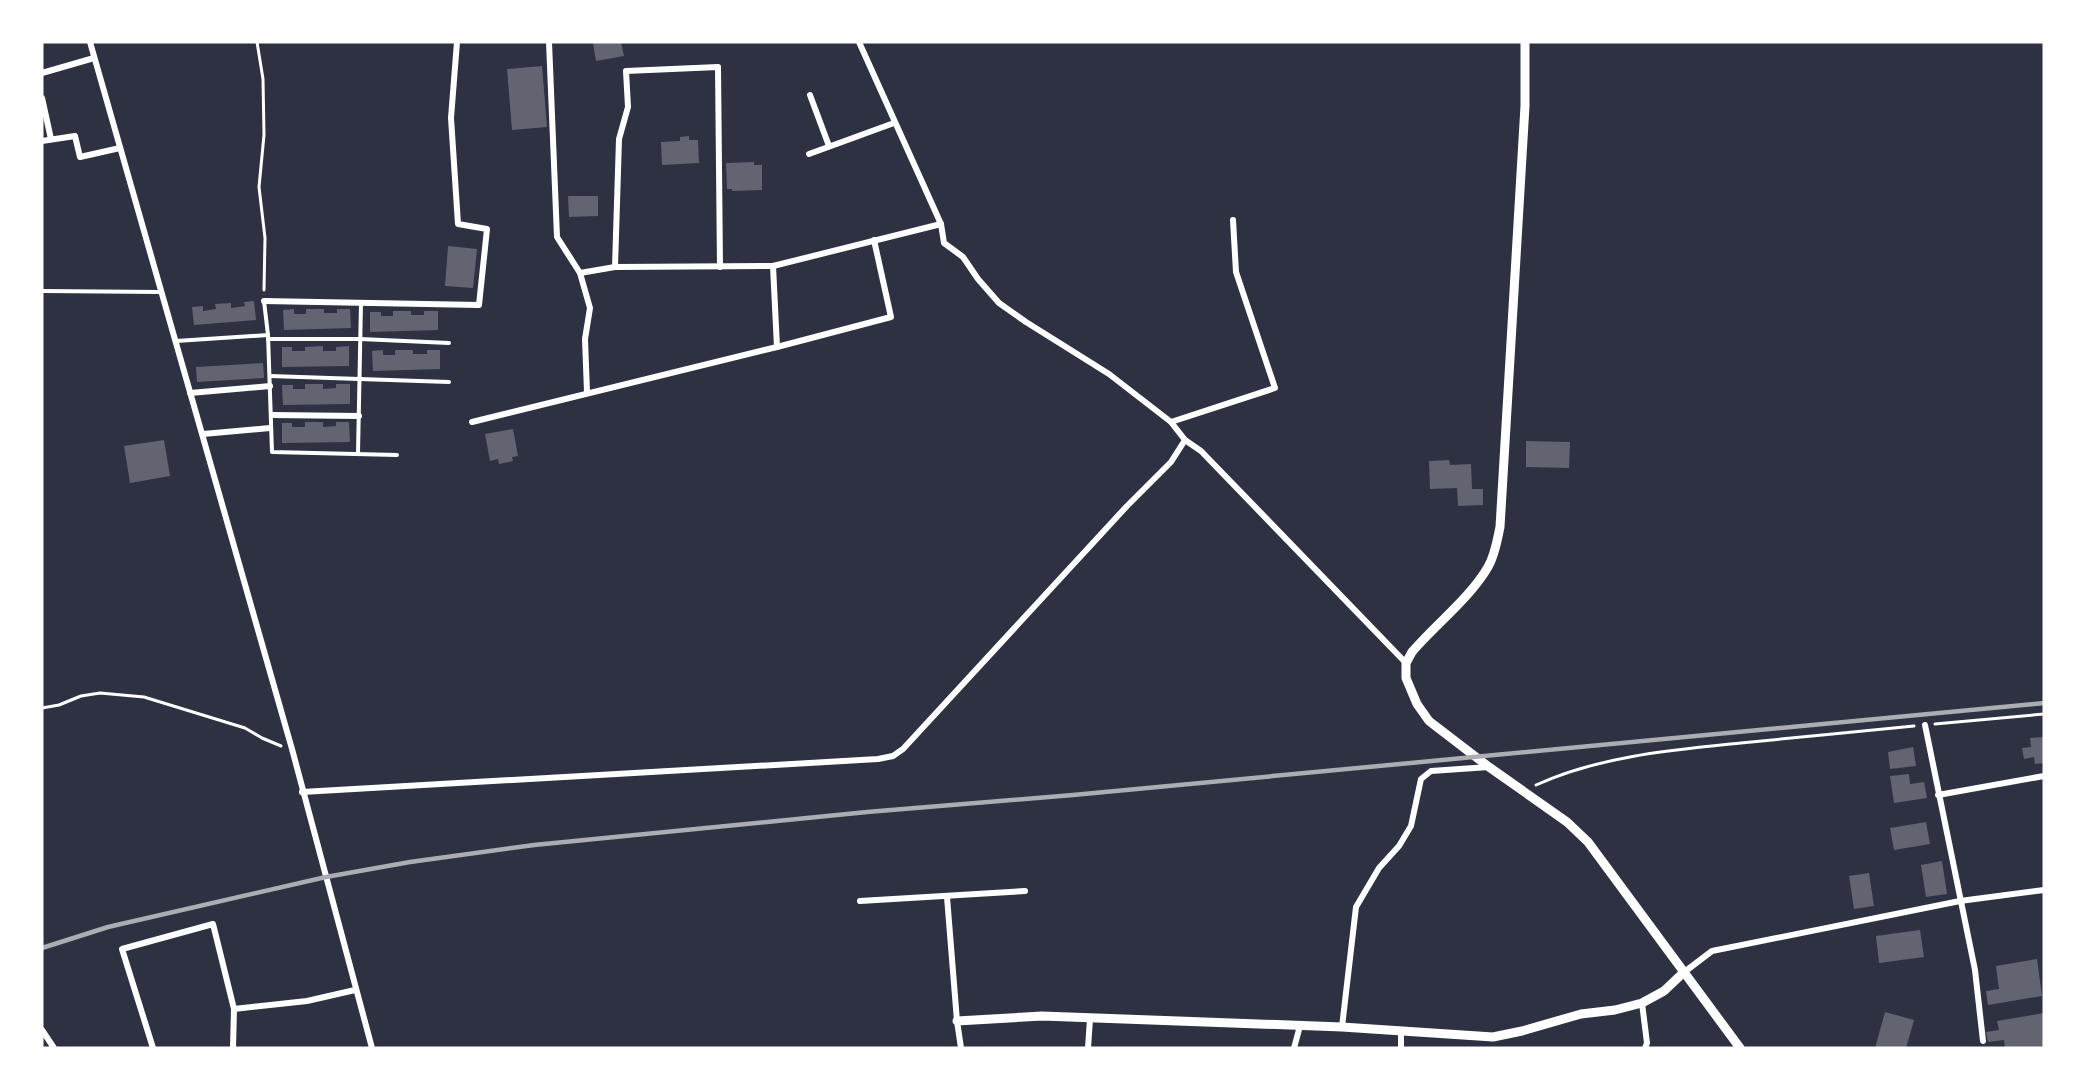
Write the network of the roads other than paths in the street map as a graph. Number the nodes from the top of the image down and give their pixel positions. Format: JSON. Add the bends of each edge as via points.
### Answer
{"nodes":[{"id":1,"x":90,"y":42,"type":"edge"},
{"id":2,"x":457,"y":42,"type":"edge"},
{"id":3,"x":549,"y":42,"type":"edge"},
{"id":4,"x":859,"y":42,"type":"edge"},
{"id":5,"x":1525,"y":42,"type":"edge"},
{"id":6,"x":94,"y":58,"type":"junction"},
{"id":7,"x":42,"y":73,"type":"edge"},
{"id":8,"x":810,"y":95,"type":"dead end"},
{"id":9,"x":42,"y":98,"type":"edge"},
{"id":10,"x":894,"y":123,"type":"junction"},
{"id":11,"x":51,"y":139,"type":"junction"},
{"id":12,"x":42,"y":141,"type":"edge"},
{"id":13,"x":829,"y":146,"type":"junction"},
{"id":14,"x":120,"y":148,"type":"junction"},
{"id":15,"x":809,"y":154,"type":"dead end"},
{"id":16,"x":1233,"y":220,"type":"dead end"},
{"id":17,"x":941,"y":224,"type":"junction"},
{"id":18,"x":874,"y":240,"type":"junction"},
{"id":19,"x":773,"y":266,"type":"junction"},
{"id":20,"x":615,"y":267,"type":"junction"},
{"id":21,"x":720,"y":267,"type":"junction"},
{"id":22,"x":580,"y":273,"type":"junction"},
{"id":23,"x":42,"y":291,"type":"edge"},
{"id":24,"x":160,"y":292,"type":"junction"},
{"id":25,"x":264,"y":301,"type":"joint"},
{"id":26,"x":361,"y":303,"type":"junction"},
{"id":27,"x":268,"y":337,"type":"junction"},
{"id":28,"x":360,"y":339,"type":"junction"},
{"id":29,"x":175,"y":341,"type":"junction"},
{"id":30,"x":449,"y":343,"type":"dead end"},
{"id":31,"x":777,"y":347,"type":"junction"},
{"id":32,"x":270,"y":376,"type":"junction"},
{"id":33,"x":359,"y":378,"type":"junction"},
{"id":34,"x":449,"y":382,"type":"dead end"},
{"id":35,"x":270,"y":386,"type":"junction"},
{"id":36,"x":587,"y":392,"type":"junction"},
{"id":37,"x":190,"y":393,"type":"junction"},
{"id":38,"x":272,"y":415,"type":"junction"},
{"id":39,"x":359,"y":416,"type":"junction"},
{"id":40,"x":472,"y":422,"type":"dead end"},
{"id":41,"x":1171,"y":422,"type":"junction"},
{"id":42,"x":270,"y":428,"type":"junction"},
{"id":43,"x":203,"y":434,"type":"junction"},
{"id":44,"x":1185,"y":440,"type":"junction"},
{"id":45,"x":358,"y":453,"type":"junction"},
{"id":46,"x":397,"y":455,"type":"dead end"},
{"id":47,"x":1406,"y":663,"type":"junction"},
{"id":48,"x":1925,"y":724,"type":"road end"},
{"id":49,"x":1489,"y":767,"type":"junction"},
{"id":50,"x":2044,"y":776,"type":"edge"},
{"id":51,"x":302,"y":792,"type":"junction"},
{"id":52,"x":1938,"y":795,"type":"junction"},
{"id":53,"x":2044,"y":890,"type":"edge"},
{"id":54,"x":1025,"y":891,"type":"dead end"},
{"id":55,"x":947,"y":897,"type":"junction"},
{"id":56,"x":860,"y":901,"type":"dead end"},
{"id":57,"x":1960,"y":901,"type":"junction"},
{"id":58,"x":1683,"y":973,"type":"junction"},
{"id":59,"x":356,"y":990,"type":"junction"},
{"id":60,"x":1642,"y":1004,"type":"junction"},
{"id":61,"x":234,"y":1009,"type":"junction"},
{"id":62,"x":1090,"y":1019,"type":"junction"},
{"id":63,"x":957,"y":1021,"type":"junction"},
{"id":64,"x":1300,"y":1026,"type":"junction"},
{"id":65,"x":1342,"y":1027,"type":"junction"},
{"id":66,"x":42,"y":1030,"type":"edge"},
{"id":67,"x":1401,"y":1032,"type":"junction"},
{"id":68,"x":1983,"y":1041,"type":"dead end"},
{"id":69,"x":54,"y":1048,"type":"edge"},
{"id":70,"x":153,"y":1048,"type":"edge"},
{"id":71,"x":232,"y":1048,"type":"edge"},
{"id":72,"x":372,"y":1048,"type":"edge"},
{"id":73,"x":962,"y":1048,"type":"edge"},
{"id":74,"x":1088,"y":1048,"type":"edge"},
{"id":75,"x":1294,"y":1048,"type":"edge"},
{"id":76,"x":1401,"y":1048,"type":"edge"},
{"id":77,"x":1646,"y":1048,"type":"edge"},
{"id":78,"x":1740,"y":1048,"type":"edge"}],
"edges":[{"from":1,"to":6,"type":"street"},
{"from":2,"to":26,"type":"street","via":[[451,118],[458,224],[487,229],[479,305]]},
{"from":3,"to":22,"type":"street","via":[[556,237]]},
{"from":4,"to":10,"type":"street"},
{"from":5,"to":47,"type":"street","via":[[1525,106],[1500,527],[1495,550],[1476,584]]},
{"from":6,"to":7,"type":"street"},
{"from":6,"to":14,"type":"street"},
{"from":8,"to":13,"type":"street"},
{"from":9,"to":11,"type":"street"},
{"from":10,"to":13,"type":"street"},
{"from":10,"to":17,"type":"street"},
{"from":11,"to":12,"type":"street"},
{"from":11,"to":14,"type":"street","via":[[75,136],[80,157]]},
{"from":13,"to":15,"type":"street"},
{"from":14,"to":24,"type":"street"},
{"from":16,"to":41,"type":"street","via":[[1236,272],[1275,388]]},
{"from":17,"to":18,"type":"street"},
{"from":17,"to":41,"type":"street","via":[[944,243],[963,257],[999,303],[1109,374]]},
{"from":18,"to":19,"type":"street"},
{"from":18,"to":31,"type":"street","via":[[891,317]]},
{"from":19,"to":21,"type":"street"},
{"from":19,"to":31,"type":"street"},
{"from":20,"to":21,"type":"street"},
{"from":20,"to":21,"type":"street","via":[[619,139],[628,106],[626,71],[718,67]]},
{"from":20,"to":22,"type":"street"},
{"from":22,"to":36,"type":"street","via":[[590,308],[585,339]]},
{"from":23,"to":24,"type":"lane"},
{"from":24,"to":29,"type":"street"},
{"from":25,"to":26,"type":"street"},
{"from":25,"to":27,"type":"lane"},
{"from":26,"to":28,"type":"lane"},
{"from":27,"to":28,"type":"lane"},
{"from":27,"to":29,"type":"lane"},
{"from":27,"to":32,"type":"lane"},
{"from":28,"to":30,"type":"lane"},
{"from":28,"to":33,"type":"lane"},
{"from":29,"to":37,"type":"street"},
{"from":31,"to":36,"type":"street"},
{"from":32,"to":33,"type":"lane"},
{"from":32,"to":35,"type":"lane"},
{"from":33,"to":34,"type":"lane"},
{"from":33,"to":39,"type":"lane"},
{"from":35,"to":37,"type":"street"},
{"from":35,"to":38,"type":"lane"},
{"from":36,"to":40,"type":"street"},
{"from":37,"to":43,"type":"street"},
{"from":38,"to":39,"type":"street"},
{"from":38,"to":42,"type":"lane"},
{"from":39,"to":45,"type":"lane"},
{"from":41,"to":44,"type":"street"},
{"from":42,"to":43,"type":"street"},
{"from":42,"to":45,"type":"lane","via":[[272,452]]},
{"from":43,"to":51,"type":"street"},
{"from":44,"to":47,"type":"street","via":[[1201,451]]},
{"from":44,"to":51,"type":"street","via":[[1171,462],[893,756]]},
{"from":45,"to":46,"type":"lane"},
{"from":47,"to":49,"type":"street","via":[[1406,678],[1429,721]]},
{"from":48,"to":52,"type":"street"},
{"from":49,"to":58,"type":"street","via":[[1567,822],[1588,842]]},
{"from":49,"to":65,"type":"street","via":[[1431,771],[1420,779],[1412,826],[1379,868],[1356,907]]},
{"from":50,"to":52,"type":"street"},
{"from":51,"to":59,"type":"street"},
{"from":52,"to":57,"type":"street"},
{"from":53,"to":57,"type":"street"},
{"from":54,"to":55,"type":"street"},
{"from":55,"to":56,"type":"street"},
{"from":55,"to":63,"type":"street"},
{"from":57,"to":58,"type":"street","via":[[1712,951]]},
{"from":57,"to":68,"type":"street","via":[[1975,970]]},
{"from":58,"to":60,"type":"street"},
{"from":58,"to":78,"type":"street"},
{"from":59,"to":61,"type":"street","via":[[307,1001]]},
{"from":59,"to":72,"type":"street"},
{"from":60,"to":67,"type":"street","via":[[1581,1014],[1493,1037]]},
{"from":60,"to":77,"type":"street"},
{"from":61,"to":70,"type":"street","via":[[213,924],[122,949]]},
{"from":61,"to":71,"type":"street"},
{"from":62,"to":63,"type":"street","via":[[1042,1016]]},
{"from":62,"to":64,"type":"street"},
{"from":62,"to":74,"type":"street"},
{"from":63,"to":73,"type":"street"},
{"from":64,"to":65,"type":"street"},
{"from":64,"to":75,"type":"street"},
{"from":65,"to":67,"type":"street"},
{"from":66,"to":69,"type":"street"},
{"from":67,"to":76,"type":"street"}]}
